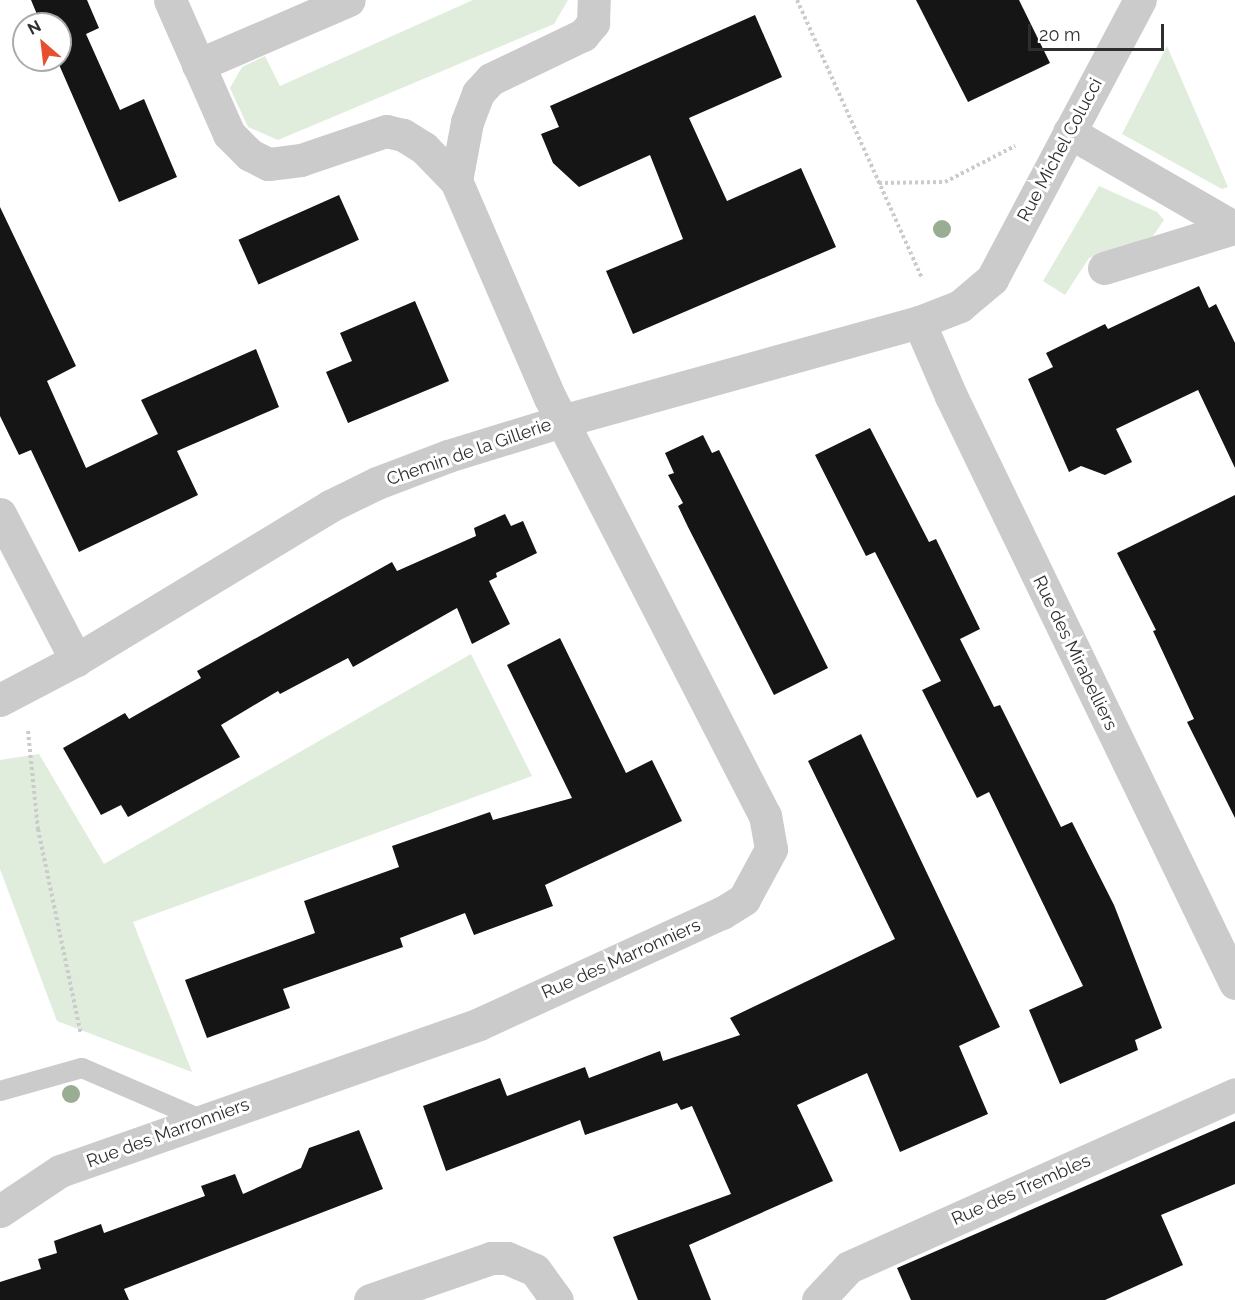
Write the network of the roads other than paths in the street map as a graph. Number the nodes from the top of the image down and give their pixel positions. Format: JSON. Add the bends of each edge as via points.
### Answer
{"nodes":[{"id":1,"x":170,"y":0,"type":"edge"},
{"id":2,"x":349,"y":0,"type":"edge"},
{"id":3,"x":594,"y":0,"type":"edge"},
{"id":4,"x":1140,"y":0,"type":"edge"},
{"id":5,"x":198,"y":65,"type":"junction"},
{"id":6,"x":1068,"y":132,"type":"junction"},
{"id":7,"x":456,"y":181,"type":"junction"},
{"id":8,"x":1233,"y":228,"type":"edge"},
{"id":9,"x":1104,"y":268,"type":"dead end"},
{"id":10,"x":976,"y":296,"type":"joint"},
{"id":11,"x":919,"y":322,"type":"junction"},
{"id":12,"x":562,"y":421,"type":"junction"},
{"id":13,"x":0,"y":514,"type":"edge"},
{"id":14,"x":76,"y":660,"type":"junction"},
{"id":15,"x":0,"y":700,"type":"edge"},
{"id":16,"x":1235,"y":983,"type":"edge"},
{"id":17,"x":0,"y":1091,"type":"edge"},
{"id":18,"x":1235,"y":1094,"type":"edge"},
{"id":19,"x":203,"y":1120,"type":"junction"},
{"id":20,"x":0,"y":1211,"type":"edge"},
{"id":21,"x":370,"y":1300,"type":"edge"},
{"id":22,"x":557,"y":1300,"type":"edge"},
{"id":23,"x":819,"y":1300,"type":"edge"}],
"edges":[{"from":1,"to":5,"type":"street"},
{"from":2,"to":5,"type":"street"},
{"from":3,"to":7,"type":"street","via":[[592,23],[583,35],[491,79],[478,93],[466,122]]},
{"from":4,"to":6,"type":"street","name":"Rue Michel Colucci"},
{"from":5,"to":7,"type":"street","via":[[229,134],[250,156],[268,164],[301,160],[386,131],[403,135],[424,148]]},
{"from":6,"to":8,"type":"street"},
{"from":6,"to":10,"type":"street","name":"Rue Michel Colucci","via":[[992,279]]},
{"from":7,"to":12,"type":"street","name":"Rue des Marronniers"},
{"from":8,"to":9,"type":"street"},
{"from":10,"to":11,"type":"street","name":"Chemin de la Gillerie"},
{"from":11,"to":12,"type":"street","name":"Chemin de la Gillerie"},
{"from":11,"to":16,"type":"street","name":"Rue des Mirabelliers","via":[[951,396]]},
{"from":12,"to":14,"type":"street","name":"Chemin de la Gillerie","via":[[448,456],[330,506]]},
{"from":12,"to":19,"type":"street","name":"Rue des Marronniers","via":[[765,816],[771,849],[760,875],[744,899],[722,913],[478,1023]]},
{"from":13,"to":14,"type":"street"},
{"from":14,"to":15,"type":"street","name":"Chemin de la Gillerie"},
{"from":17,"to":19,"type":"lane","via":[[82,1068]]},
{"from":18,"to":23,"type":"street","name":"Rue des Trembles","via":[[849,1267]]},
{"from":19,"to":20,"type":"street","name":"Rue des Marronniers","via":[[60,1171]]},
{"from":21,"to":22,"type":"street","via":[[470,1262],[507,1258],[535,1270]]}]}
